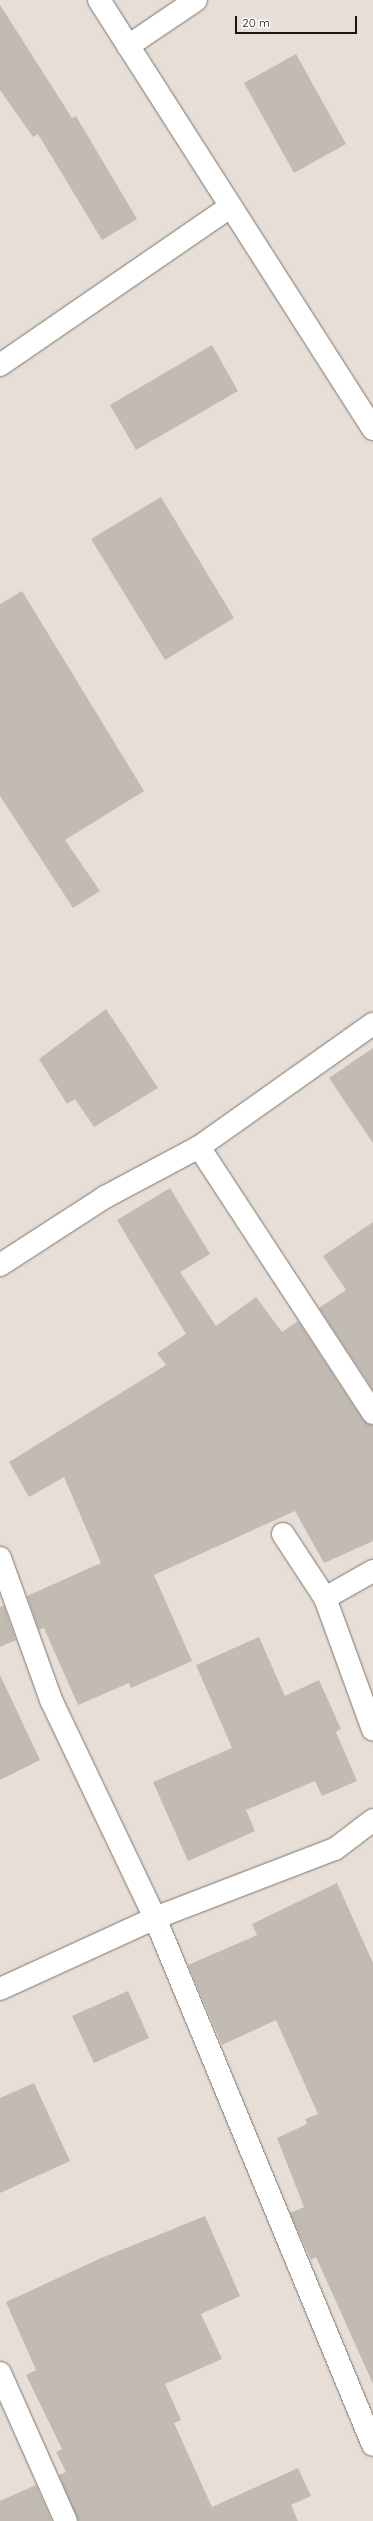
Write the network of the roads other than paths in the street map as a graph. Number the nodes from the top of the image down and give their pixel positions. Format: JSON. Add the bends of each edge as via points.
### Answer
{"nodes":[{"id":1,"x":99,"y":0,"type":"edge"},
{"id":2,"x":196,"y":0,"type":"edge"},
{"id":3,"x":128,"y":46,"type":"junction"},
{"id":4,"x":231,"y":206,"type":"junction"},
{"id":5,"x":0,"y":365,"type":"edge"},
{"id":6,"x":373,"y":429,"type":"edge"},
{"id":7,"x":373,"y":1024,"type":"edge"},
{"id":8,"x":199,"y":1147,"type":"junction"},
{"id":9,"x":0,"y":1265,"type":"edge"},
{"id":10,"x":373,"y":1413,"type":"edge"},
{"id":11,"x":283,"y":1534,"type":"dead end"},
{"id":12,"x":0,"y":1558,"type":"edge"},
{"id":13,"x":373,"y":1571,"type":"edge"},
{"id":14,"x":325,"y":1598,"type":"junction"},
{"id":15,"x":373,"y":1730,"type":"edge"},
{"id":16,"x":373,"y":1820,"type":"edge"},
{"id":17,"x":155,"y":1918,"type":"junction"},
{"id":18,"x":0,"y":1989,"type":"edge"},
{"id":19,"x":0,"y":2373,"type":"edge"},
{"id":20,"x":373,"y":2446,"type":"edge"},
{"id":21,"x":66,"y":2521,"type":"edge"}],
"edges":[{"from":1,"to":3,"type":"street"},
{"from":2,"to":3,"type":"street"},
{"from":3,"to":4,"type":"street"},
{"from":4,"to":5,"type":"street"},
{"from":4,"to":6,"type":"street"},
{"from":7,"to":8,"type":"street"},
{"from":8,"to":9,"type":"street","via":[[104,1198]]},
{"from":8,"to":10,"type":"street"},
{"from":11,"to":14,"type":"street"},
{"from":12,"to":17,"type":"street","via":[[51,1700]]},
{"from":13,"to":14,"type":"street"},
{"from":14,"to":15,"type":"street"},
{"from":16,"to":17,"type":"street","via":[[335,1849]]},
{"from":17,"to":18,"type":"street"},
{"from":17,"to":20,"type":"street"},
{"from":19,"to":21,"type":"street"}]}
